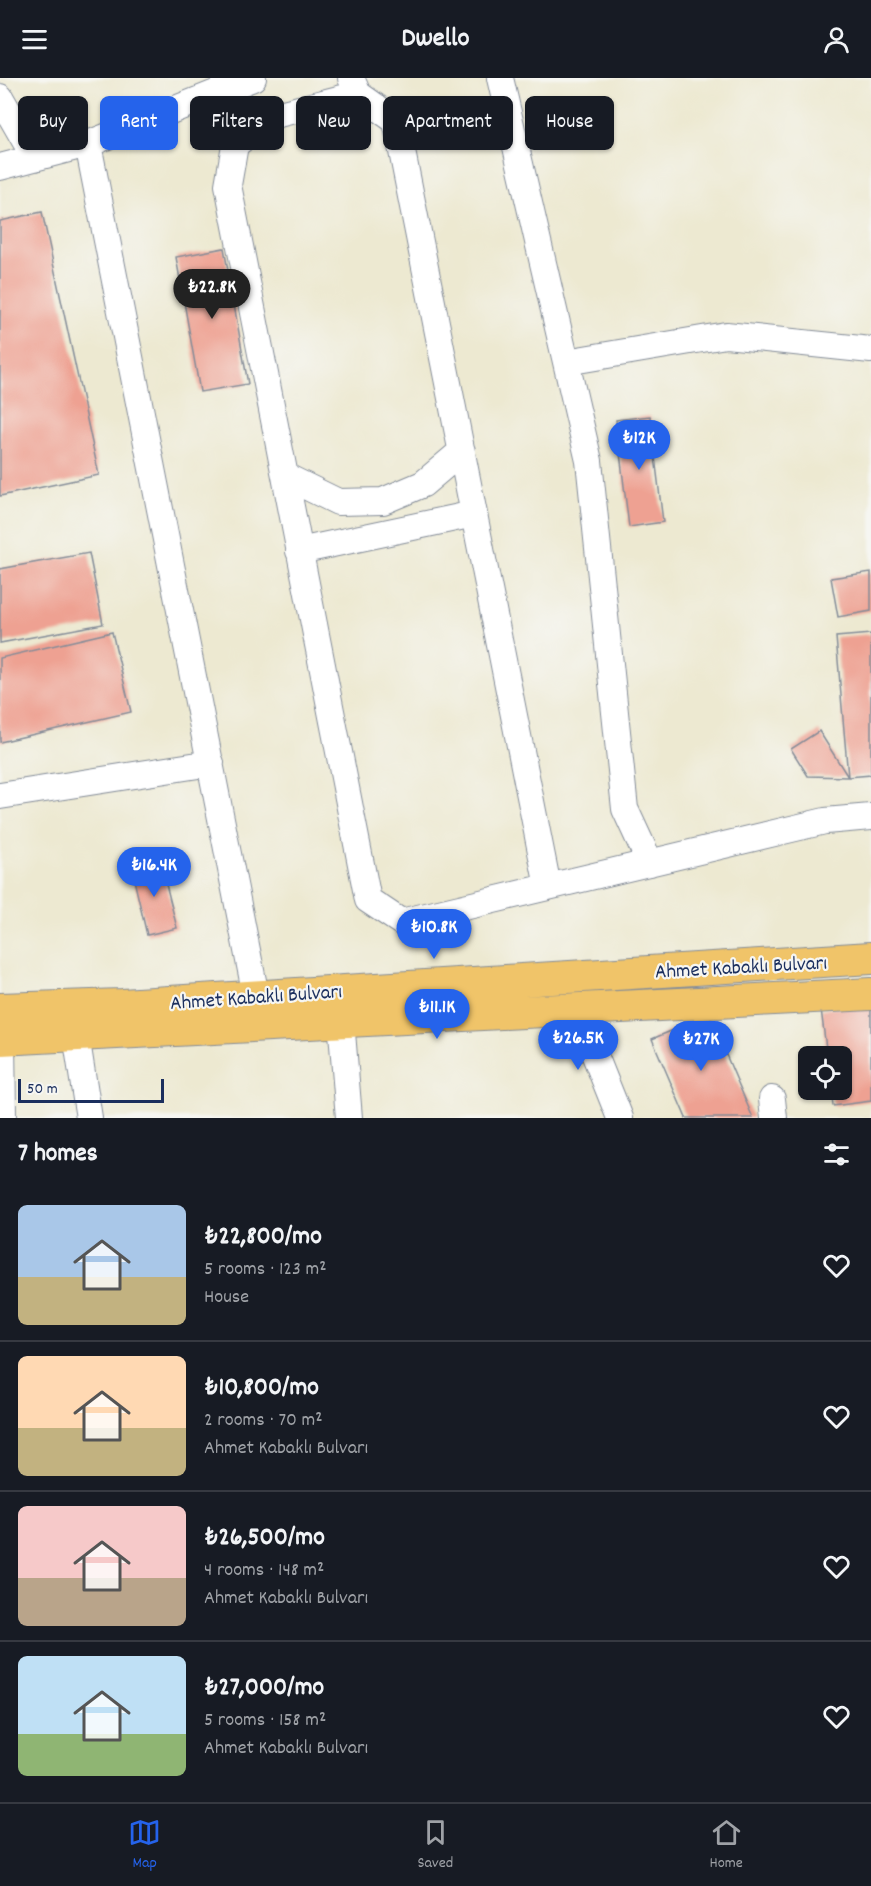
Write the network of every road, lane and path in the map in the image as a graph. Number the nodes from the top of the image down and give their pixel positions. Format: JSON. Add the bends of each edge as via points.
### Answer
{"nodes":[{"id":1,"x":253,"y":78,"type":"edge"},
{"id":2,"x":500,"y":78,"type":"edge"},
{"id":3,"x":355,"y":86,"type":"edge"},
{"id":4,"x":0,"y":97,"type":"edge"},
{"id":5,"x":88,"y":144,"type":"joint"},
{"id":6,"x":65,"y":150,"type":"edge"},
{"id":7,"x":35,"y":158,"type":"junction"},
{"id":8,"x":0,"y":167,"type":"edge"},
{"id":9,"x":871,"y":351,"type":"edge"},
{"id":10,"x":566,"y":362,"type":"junction"},
{"id":11,"x":462,"y":451,"type":"junction"},
{"id":12,"x":285,"y":476,"type":"junction"},
{"id":13,"x":474,"y":514,"type":"junction"},
{"id":14,"x":299,"y":551,"type":"junction"},
{"id":15,"x":211,"y":763,"type":"junction"},
{"id":16,"x":0,"y":796,"type":"edge"},
{"id":17,"x":871,"y":817,"type":"edge"},
{"id":18,"x":650,"y":863,"type":"junction"},
{"id":19,"x":548,"y":887,"type":"junction"},
{"id":20,"x":871,"y":958,"type":"edge"},
{"id":21,"x":871,"y":993,"type":"edge"},
{"id":22,"x":256,"y":996,"type":"junction"},
{"id":23,"x":576,"y":1008,"type":"junction"},
{"id":24,"x":341,"y":1020,"type":"junction"},
{"id":25,"x":1,"y":1029,"type":"edge"},
{"id":26,"x":76,"y":1035,"type":"junction"},
{"id":27,"x":3,"y":1118,"type":"edge"},
{"id":28,"x":89,"y":1118,"type":"edge"},
{"id":29,"x":350,"y":1118,"type":"edge"},
{"id":30,"x":620,"y":1118,"type":"edge"}],
"edges":[{"from":1,"to":5,"type":"street"},
{"from":2,"to":10,"type":"street"},
{"from":3,"to":11,"type":"street","via":[[396,121]]},
{"from":3,"to":12,"type":"street","via":[[272,116],[235,145],[228,185]]},
{"from":4,"to":7,"type":"street"},
{"from":5,"to":15,"type":"street"},
{"from":6,"to":7,"type":"street"},
{"from":7,"to":8,"type":"street"},
{"from":9,"to":10,"type":"street","via":[[726,334]]},
{"from":10,"to":18,"type":"street","via":[[590,461],[625,809]]},
{"from":11,"to":12,"type":"street","via":[[423,484],[382,501],[338,502]]},
{"from":11,"to":13,"type":"street"},
{"from":12,"to":14,"type":"street"},
{"from":13,"to":14,"type":"street"},
{"from":13,"to":19,"type":"street"},
{"from":14,"to":19,"type":"street","via":[[368,900],[401,921]]},
{"from":15,"to":16,"type":"street"},
{"from":15,"to":22,"type":"street"},
{"from":17,"to":18,"type":"street","via":[[825,821]]},
{"from":18,"to":19,"type":"street"},
{"from":20,"to":22,"type":"main road","name":"Ahmet Kabaklı Bulvarı"},
{"from":21,"to":23,"type":"main road","name":"Ahmet Kabaklı Bulvarı"},
{"from":22,"to":25,"type":"main road","name":"Ahmet Kabaklı Bulvarı","via":[[122,1005]]},
{"from":23,"to":24,"type":"main road","name":"Ahmet Kabaklı Bulvarı"},
{"from":23,"to":30,"type":"street"},
{"from":24,"to":26,"type":"main road","name":"Ahmet Kabaklı Bulvarı"},
{"from":24,"to":29,"type":"street"},
{"from":25,"to":26,"type":"main road","name":"Ahmet Kabaklı Bulvarı"},
{"from":25,"to":27,"type":"street"},
{"from":26,"to":28,"type":"street"}]}
